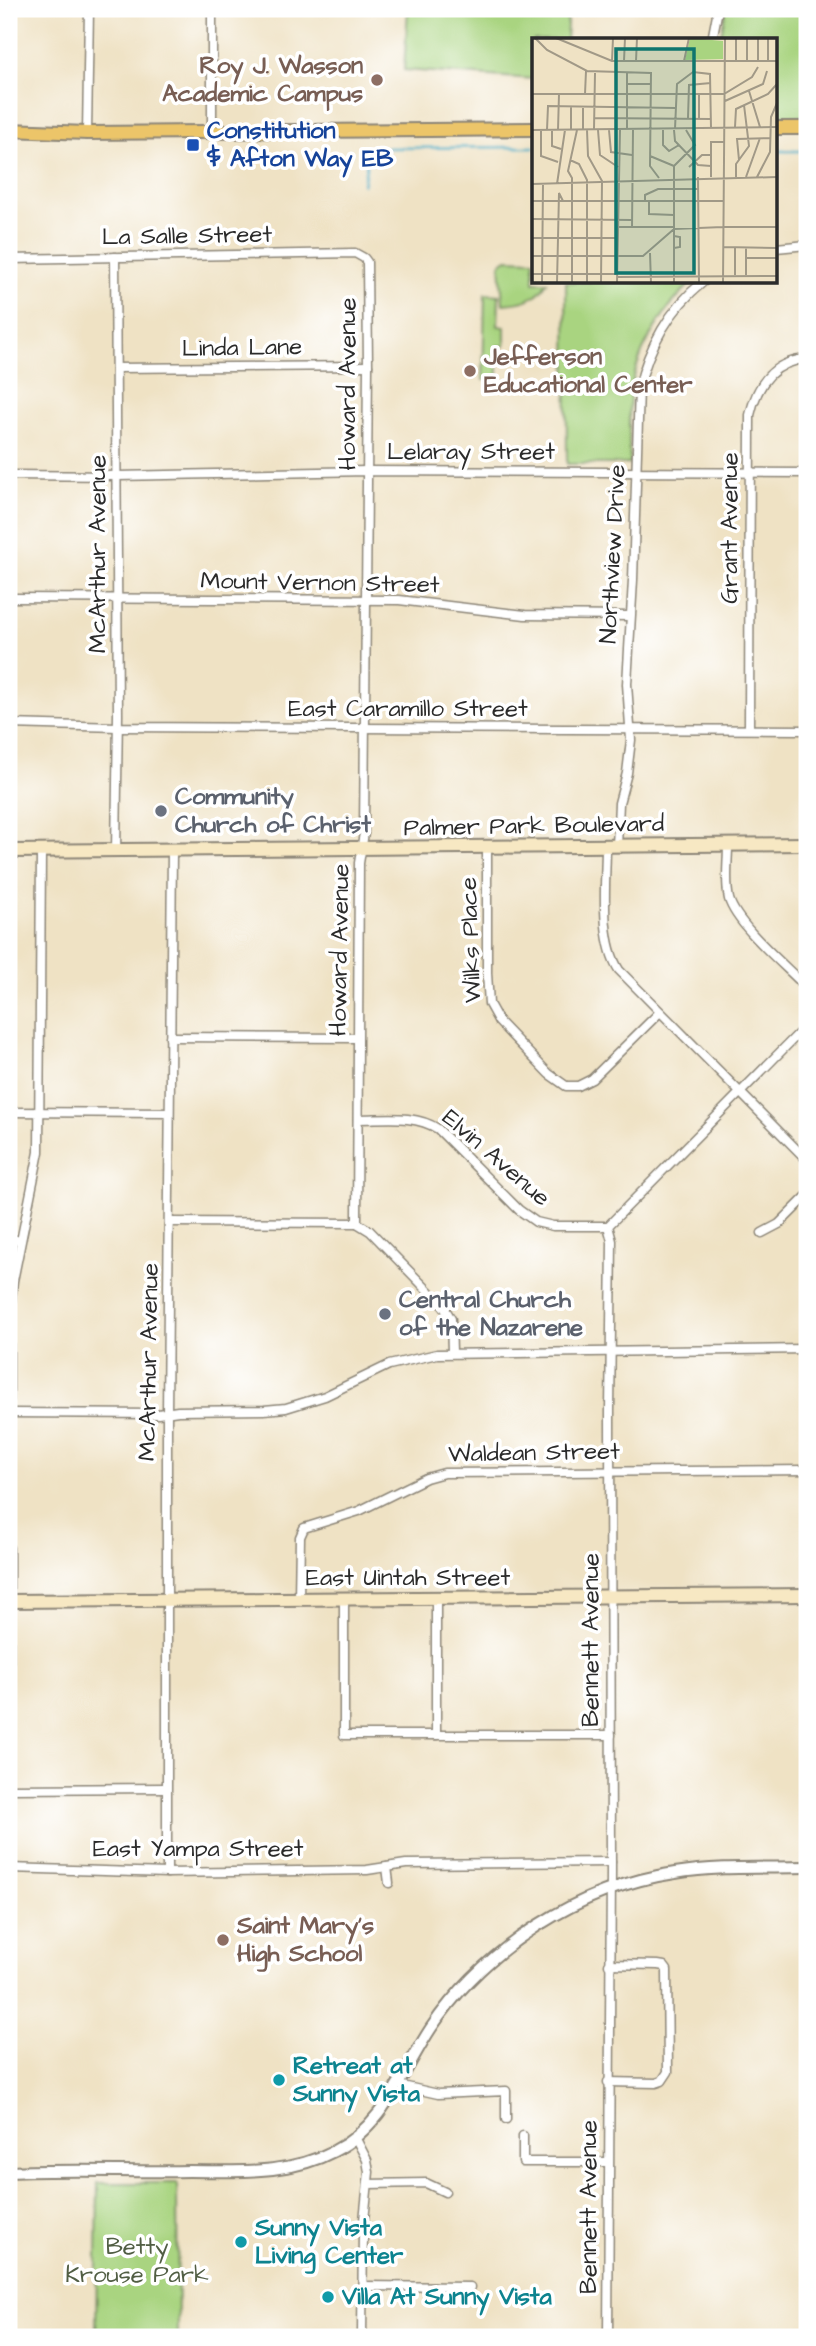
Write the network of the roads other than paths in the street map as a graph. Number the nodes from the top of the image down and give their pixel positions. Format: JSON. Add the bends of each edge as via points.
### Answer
{"nodes":[{"id":1,"x":89,"y":9,"type":"edge"},
{"id":2,"x":212,"y":9,"type":"edge"},
{"id":3,"x":718,"y":9,"type":"edge"},
{"id":4,"x":712,"y":38,"type":"edge"},
{"id":5,"x":778,"y":128,"type":"edge"},
{"id":6,"x":807,"y":128,"type":"edge"},
{"id":7,"x":532,"y":129,"type":"edge"},
{"id":8,"x":9,"y":130,"type":"edge"},
{"id":9,"x":212,"y":132,"type":"junction"},
{"id":10,"x":87,"y":133,"type":"junction"},
{"id":11,"x":807,"y":245,"type":"edge"},
{"id":12,"x":778,"y":248,"type":"edge"},
{"id":13,"x":115,"y":257,"type":"junction"},
{"id":14,"x":9,"y":258,"type":"edge"},
{"id":15,"x":364,"y":258,"type":"joint"},
{"id":16,"x":701,"y":284,"type":"edge"},
{"id":17,"x":807,"y":359,"type":"edge"},
{"id":18,"x":368,"y":366,"type":"junction"},
{"id":19,"x":116,"y":368,"type":"junction"},
{"id":20,"x":367,"y":471,"type":"junction"},
{"id":21,"x":636,"y":472,"type":"junction"},
{"id":22,"x":750,"y":473,"type":"junction"},
{"id":23,"x":807,"y":473,"type":"edge"},
{"id":24,"x":9,"y":475,"type":"edge"},
{"id":25,"x":118,"y":476,"type":"junction"},
{"id":26,"x":9,"y":598,"type":"edge"},
{"id":27,"x":118,"y":599,"type":"junction"},
{"id":28,"x":366,"y":600,"type":"junction"},
{"id":29,"x":630,"y":616,"type":"junction"},
{"id":30,"x":9,"y":724,"type":"edge"},
{"id":31,"x":118,"y":727,"type":"junction"},
{"id":32,"x":365,"y":728,"type":"junction"},
{"id":33,"x":630,"y":729,"type":"junction"},
{"id":34,"x":749,"y":729,"type":"junction"},
{"id":35,"x":807,"y":730,"type":"edge"},
{"id":36,"x":728,"y":845,"type":"junction"},
{"id":37,"x":807,"y":845,"type":"edge"},
{"id":38,"x":612,"y":846,"type":"junction"},
{"id":39,"x":362,"y":848,"type":"junction"},
{"id":40,"x":488,"y":848,"type":"junction"},
{"id":41,"x":9,"y":851,"type":"edge"},
{"id":42,"x":172,"y":851,"type":"junction"},
{"id":43,"x":41,"y":852,"type":"junction"},
{"id":44,"x":116,"y":852,"type":"junction"},
{"id":45,"x":807,"y":988,"type":"edge"},
{"id":46,"x":660,"y":1012,"type":"junction"},
{"id":47,"x":807,"y":1025,"type":"edge"},
{"id":48,"x":170,"y":1037,"type":"junction"},
{"id":49,"x":357,"y":1038,"type":"junction"},
{"id":50,"x":741,"y":1092,"type":"junction"},
{"id":51,"x":9,"y":1112,"type":"edge"},
{"id":52,"x":169,"y":1112,"type":"junction"},
{"id":53,"x":40,"y":1113,"type":"junction"},
{"id":54,"x":358,"y":1119,"type":"junction"},
{"id":55,"x":807,"y":1160,"type":"edge"},
{"id":56,"x":807,"y":1196,"type":"edge"},
{"id":57,"x":170,"y":1222,"type":"junction"},
{"id":58,"x":357,"y":1223,"type":"junction"},
{"id":59,"x":608,"y":1226,"type":"junction"},
{"id":60,"x":762,"y":1233,"type":"dead end"},
{"id":61,"x":9,"y":1238,"type":"edge"},
{"id":62,"x":20,"y":1241,"type":"junction"},
{"id":63,"x":807,"y":1349,"type":"edge"},
{"id":64,"x":611,"y":1351,"type":"junction"},
{"id":65,"x":452,"y":1352,"type":"junction"},
{"id":66,"x":9,"y":1400,"type":"edge"},
{"id":67,"x":9,"y":1413,"type":"edge"},
{"id":68,"x":167,"y":1413,"type":"junction"},
{"id":69,"x":610,"y":1470,"type":"junction"},
{"id":70,"x":807,"y":1470,"type":"edge"},
{"id":71,"x":9,"y":1548,"type":"edge"},
{"id":72,"x":807,"y":1595,"type":"edge"},
{"id":73,"x":610,"y":1597,"type":"junction"},
{"id":74,"x":344,"y":1599,"type":"junction"},
{"id":75,"x":436,"y":1599,"type":"junction"},
{"id":76,"x":167,"y":1600,"type":"junction"},
{"id":77,"x":299,"y":1600,"type":"junction"},
{"id":78,"x":9,"y":1601,"type":"edge"},
{"id":79,"x":9,"y":1706,"type":"edge"},
{"id":80,"x":436,"y":1735,"type":"junction"},
{"id":81,"x":611,"y":1735,"type":"junction"},
{"id":82,"x":166,"y":1788,"type":"junction"},
{"id":83,"x":9,"y":1789,"type":"edge"},
{"id":84,"x":611,"y":1862,"type":"junction"},
{"id":85,"x":387,"y":1867,"type":"junction"},
{"id":86,"x":807,"y":1867,"type":"edge"},
{"id":87,"x":9,"y":1868,"type":"edge"},
{"id":88,"x":167,"y":1873,"type":"junction"},
{"id":89,"x":389,"y":1884,"type":"dead end"},
{"id":90,"x":611,"y":1888,"type":"junction"},
{"id":91,"x":609,"y":1964,"type":"junction"},
{"id":92,"x":608,"y":2082,"type":"junction"},
{"id":93,"x":398,"y":2085,"type":"junction"},
{"id":94,"x":506,"y":2119,"type":"dead end"},
{"id":95,"x":523,"y":2136,"type":"dead end"},
{"id":96,"x":355,"y":2137,"type":"junction"},
{"id":97,"x":608,"y":2162,"type":"junction"},
{"id":98,"x":9,"y":2172,"type":"edge"},
{"id":99,"x":368,"y":2184,"type":"junction"},
{"id":100,"x":445,"y":2192,"type":"dead end"},
{"id":101,"x":362,"y":2287,"type":"junction"},
{"id":102,"x":470,"y":2287,"type":"dead end"},
{"id":103,"x":362,"y":2337,"type":"edge"},
{"id":104,"x":608,"y":2337,"type":"edge"}],
"edges":[{"from":1,"to":10,"type":"street"},
{"from":2,"to":9,"type":"street"},
{"from":3,"to":4,"type":"street"},
{"from":5,"to":6,"type":"main road"},
{"from":7,"to":9,"type":"main road"},
{"from":8,"to":10,"type":"main road"},
{"from":9,"to":10,"type":"main road"},
{"from":11,"to":12,"type":"street"},
{"from":13,"to":14,"type":"street","name":"La Salle Street"},
{"from":13,"to":15,"type":"street","name":"La Salle Street","via":[[355,253]]},
{"from":13,"to":19,"type":"street","name":"McArthur Avenue"},
{"from":15,"to":18,"type":"street","name":"Howard Avenue"},
{"from":16,"to":21,"type":"street","name":"Northview Drive","via":[[672,314],[647,359],[637,402]]},
{"from":17,"to":22,"type":"street","name":"Grant Avenue","via":[[780,366],[757,393],[750,415]]},
{"from":18,"to":19,"type":"street","name":"Linda Lane"},
{"from":18,"to":20,"type":"street","name":"Howard Avenue"},
{"from":19,"to":25,"type":"street","name":"McArthur Avenue"},
{"from":20,"to":21,"type":"street","name":"Lelaray Street"},
{"from":20,"to":25,"type":"street","name":"Lelaray Street"},
{"from":20,"to":28,"type":"street","name":"Howard Avenue"},
{"from":21,"to":22,"type":"street","name":"Lelaray Street"},
{"from":21,"to":29,"type":"street","name":"Northview Drive"},
{"from":22,"to":23,"type":"street","name":"Lelaray Street"},
{"from":22,"to":34,"type":"street","name":"Grant Avenue"},
{"from":24,"to":25,"type":"street","name":"Lelaray Street"},
{"from":25,"to":27,"type":"street","name":"McArthur Avenue"},
{"from":26,"to":27,"type":"street","name":"Mount Vernon Street"},
{"from":27,"to":28,"type":"street","name":"Mount Vernon Street"},
{"from":27,"to":31,"type":"street","name":"McArthur Avenue"},
{"from":28,"to":29,"type":"street","name":"Mount Vernon Street","via":[[525,615]]},
{"from":28,"to":32,"type":"street","name":"Howard Avenue"},
{"from":29,"to":33,"type":"street","name":"Northview Drive"},
{"from":30,"to":31,"type":"street","name":"East Caramillo Street"},
{"from":31,"to":32,"type":"street","name":"East Caramillo Street"},
{"from":31,"to":44,"type":"street","name":"McArthur Avenue"},
{"from":32,"to":33,"type":"street","name":"East Caramillo Street"},
{"from":32,"to":39,"type":"street","name":"Howard Avenue"},
{"from":33,"to":34,"type":"street","name":"East Caramillo Street"},
{"from":33,"to":38,"type":"street","name":"Northview Drive","via":[[627,773]]},
{"from":34,"to":35,"type":"street","name":"East Caramillo Street"},
{"from":36,"to":37,"type":"main road","name":"Palmer Park Boulevard"},
{"from":36,"to":38,"type":"main road","name":"Palmer Park Boulevard"},
{"from":36,"to":45,"type":"street","via":[[728,890],[738,918]]},
{"from":38,"to":40,"type":"main road","name":"Palmer Park Boulevard"},
{"from":38,"to":46,"type":"street","name":"Northview Drive","via":[[606,929],[609,952],[619,970]]},
{"from":39,"to":40,"type":"main road","name":"Palmer Park Boulevard"},
{"from":39,"to":42,"type":"main road","name":"Palmer Park Boulevard"},
{"from":39,"to":49,"type":"street","name":"Howard Avenue"},
{"from":40,"to":46,"type":"street","name":"Wilks Place","via":[[489,1004],[499,1022],[549,1073],[566,1086],[585,1084]]},
{"from":41,"to":43,"type":"main road","name":"Palmer Park Boulevard"},
{"from":42,"to":44,"type":"main road","name":"Palmer Park Boulevard"},
{"from":42,"to":48,"type":"street","name":"McArthur Avenue"},
{"from":43,"to":44,"type":"main road","name":"Palmer Park Boulevard"},
{"from":43,"to":53,"type":"street"},
{"from":46,"to":50,"type":"street","name":"Northview Drive"},
{"from":47,"to":50,"type":"street"},
{"from":48,"to":49,"type":"street"},
{"from":48,"to":52,"type":"street","name":"McArthur Avenue"},
{"from":49,"to":54,"type":"street","name":"Howard Avenue"},
{"from":50,"to":55,"type":"street","name":"Northview Drive"},
{"from":50,"to":59,"type":"street"},
{"from":51,"to":53,"type":"street"},
{"from":52,"to":53,"type":"street"},
{"from":52,"to":57,"type":"street","name":"McArthur Avenue"},
{"from":53,"to":62,"type":"street","via":[[39,1152]]},
{"from":54,"to":58,"type":"street","name":"Howard Avenue"},
{"from":54,"to":59,"type":"street","name":"Elvin Avenue","via":[[416,1119],[430,1124],[536,1222]]},
{"from":56,"to":60,"type":"street","via":[[779,1224]]},
{"from":57,"to":58,"type":"street"},
{"from":57,"to":68,"type":"street","name":"McArthur Avenue"},
{"from":58,"to":65,"type":"street","via":[[444,1307],[451,1319]]},
{"from":59,"to":64,"type":"street","name":"Bennett Avenue","via":[[612,1241]]},
{"from":61,"to":62,"type":"street"},
{"from":62,"to":66,"type":"street","via":[[9,1319]]},
{"from":63,"to":64,"type":"street"},
{"from":64,"to":65,"type":"street"},
{"from":64,"to":69,"type":"street","name":"Bennett Avenue"},
{"from":65,"to":68,"type":"street","via":[[389,1365],[325,1396],[286,1408]]},
{"from":67,"to":68,"type":"street"},
{"from":68,"to":76,"type":"street","name":"McArthur Avenue"},
{"from":69,"to":70,"type":"street","name":"Waldean Street"},
{"from":69,"to":73,"type":"street","name":"Bennett Avenue"},
{"from":69,"to":77,"type":"street","name":"Waldean Street","via":[[444,1473],[359,1511],[310,1525],[300,1537]]},
{"from":71,"to":78,"type":"street"},
{"from":72,"to":73,"type":"main road","name":"East Uintah Street"},
{"from":73,"to":75,"type":"main road","name":"East Uintah Street"},
{"from":73,"to":81,"type":"street","name":"Bennett Avenue"},
{"from":74,"to":75,"type":"main road","name":"East Uintah Street"},
{"from":74,"to":77,"type":"main road","name":"East Uintah Street"},
{"from":74,"to":80,"type":"street","via":[[344,1735]]},
{"from":75,"to":80,"type":"street"},
{"from":76,"to":77,"type":"main road","name":"East Uintah Street"},
{"from":76,"to":78,"type":"main road","name":"East Uintah Street"},
{"from":76,"to":82,"type":"street","name":"McArthur Avenue"},
{"from":78,"to":79,"type":"street"},
{"from":80,"to":81,"type":"street"},
{"from":81,"to":84,"type":"street","name":"Bennett Avenue"},
{"from":82,"to":83,"type":"street"},
{"from":82,"to":88,"type":"street","name":"McArthur Avenue"},
{"from":84,"to":85,"type":"street","name":"East Yampa Street"},
{"from":84,"to":90,"type":"street","name":"Bennett Avenue"},
{"from":85,"to":88,"type":"street","name":"East Yampa Street"},
{"from":85,"to":89,"type":"street"},
{"from":86,"to":90,"type":"street","via":[[702,1869]]},
{"from":87,"to":88,"type":"street","name":"East Yampa Street"},
{"from":90,"to":91,"type":"street","name":"Bennett Avenue"},
{"from":90,"to":93,"type":"street","via":[[538,1926],[481,1970],[433,2025]]},
{"from":91,"to":92,"type":"street","name":"Bennett Avenue"},
{"from":91,"to":92,"type":"street","via":[[658,1965],[667,1970],[668,2071],[656,2083]]},
{"from":92,"to":97,"type":"street","name":"Bennett Avenue"},
{"from":93,"to":94,"type":"street","via":[[438,2094],[506,2091]]},
{"from":93,"to":96,"type":"street"},
{"from":95,"to":97,"type":"street","via":[[523,2162]]},
{"from":96,"to":98,"type":"street","via":[[319,2158],[264,2171]]},
{"from":96,"to":99,"type":"street","via":[[369,2165]]},
{"from":97,"to":104,"type":"street","name":"Bennett Avenue"},
{"from":99,"to":100,"type":"street","via":[[426,2183]]},
{"from":99,"to":101,"type":"street"},
{"from":101,"to":102,"type":"street"},
{"from":101,"to":103,"type":"street"}]}
